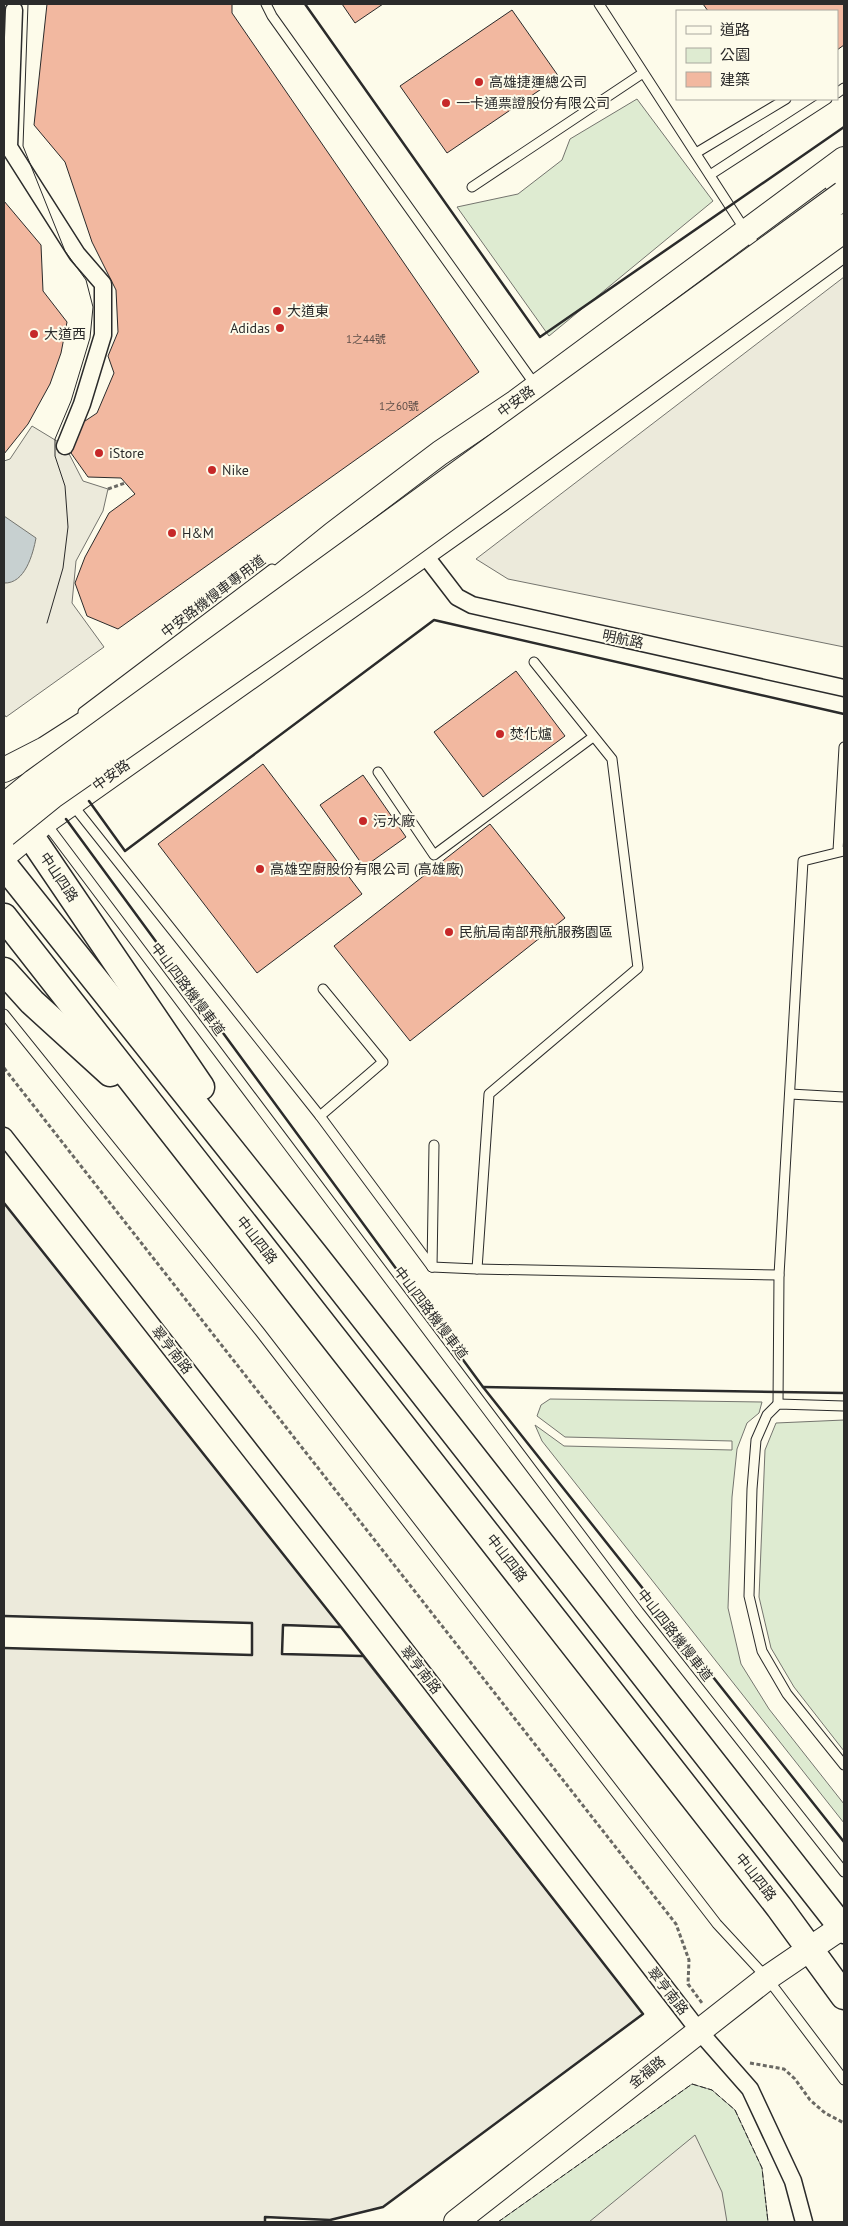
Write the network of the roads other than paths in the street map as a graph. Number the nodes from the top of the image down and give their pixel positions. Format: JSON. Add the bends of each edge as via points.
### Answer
{"nodes":[{"id":1,"x":266,"y":4,"type":"edge"},
{"id":2,"x":599,"y":4,"type":"edge"},
{"id":3,"x":11,"y":8,"type":"edge"},
{"id":4,"x":643,"y":73,"type":"junction"},
{"id":5,"x":784,"y":100,"type":"edge"},
{"id":6,"x":825,"y":100,"type":"edge"},
{"id":7,"x":696,"y":153,"type":"junction"},
{"id":8,"x":844,"y":159,"type":"edge"},
{"id":9,"x":710,"y":175,"type":"junction"},
{"id":10,"x":844,"y":178,"type":"edge"},
{"id":11,"x":472,"y":187,"type":"dead end"},
{"id":12,"x":844,"y":194,"type":"edge"},
{"id":13,"x":844,"y":210,"type":"edge"},
{"id":14,"x":844,"y":228,"type":"edge"},
{"id":15,"x":844,"y":249,"type":"edge"},
{"id":16,"x":761,"y":254,"type":"junction"},
{"id":17,"x":786,"y":292,"type":"junction"},
{"id":18,"x":537,"y":386,"type":"junction"},
{"id":19,"x":64,"y":446,"type":"dead end"},
{"id":20,"x":440,"y":453,"type":"junction"},
{"id":21,"x":307,"y":542,"type":"dead end"},
{"id":22,"x":424,"y":554,"type":"junction"},
{"id":23,"x":284,"y":560,"type":"dead end"},
{"id":24,"x":192,"y":648,"type":"junction"},
{"id":25,"x":534,"y":662,"type":"dead end"},
{"id":26,"x":844,"y":688,"type":"edge"},
{"id":27,"x":222,"y":697,"type":"junction"},
{"id":28,"x":78,"y":715,"type":"dead end"},
{"id":29,"x":70,"y":721,"type":"dead end"},
{"id":30,"x":137,"y":723,"type":"junction"},
{"id":31,"x":593,"y":737,"type":"junction"},
{"id":32,"x":844,"y":747,"type":"edge"},
{"id":33,"x":378,"y":772,"type":"dead end"},
{"id":34,"x":8,"y":777,"type":"edge"},
{"id":35,"x":72,"y":803,"type":"junction"},
{"id":36,"x":4,"y":808,"type":"edge"},
{"id":37,"x":38,"y":828,"type":"junction"},
{"id":38,"x":4,"y":833,"type":"edge"},
{"id":39,"x":841,"y":851,"type":"edge"},
{"id":40,"x":4,"y":856,"type":"edge"},
{"id":41,"x":4,"y":864,"type":"edge"},
{"id":42,"x":4,"y":917,"type":"edge"},
{"id":43,"x":4,"y":972,"type":"edge"},
{"id":44,"x":323,"y":989,"type":"dead end"},
{"id":45,"x":4,"y":1014,"type":"edge"},
{"id":46,"x":790,"y":1094,"type":"junction"},
{"id":47,"x":844,"y":1097,"type":"edge"},
{"id":48,"x":320,"y":1116,"type":"junction"},
{"id":49,"x":166,"y":1123,"type":"junction"},
{"id":50,"x":4,"y":1136,"type":"edge"},
{"id":51,"x":434,"y":1145,"type":"dead end"},
{"id":52,"x":314,"y":1254,"type":"junction"},
{"id":53,"x":432,"y":1267,"type":"junction"},
{"id":54,"x":477,"y":1269,"type":"junction"},
{"id":55,"x":779,"y":1275,"type":"junction"},
{"id":56,"x":778,"y":1404,"type":"junction"},
{"id":57,"x":844,"y":1406,"type":"edge"},
{"id":58,"x":844,"y":1766,"type":"edge"},
{"id":59,"x":844,"y":1872,"type":"edge"},
{"id":60,"x":843,"y":1929,"type":"edge"},
{"id":61,"x":810,"y":1950,"type":"junction"},
{"id":62,"x":767,"y":1978,"type":"junction"},
{"id":63,"x":844,"y":1996,"type":"edge"},
{"id":64,"x":699,"y":2031,"type":"junction"},
{"id":65,"x":844,"y":2080,"type":"edge"},
{"id":66,"x":456,"y":2222,"type":"edge"},
{"id":67,"x":804,"y":2222,"type":"edge"}],
"edges":[{"from":1,"to":18,"type":"lane"},
{"from":2,"to":4,"type":"lane"},
{"from":3,"to":19,"type":"street","via":[[8,147],[77,254],[103,284],[103,334],[82,404]]},
{"from":4,"to":7,"type":"lane"},
{"from":4,"to":11,"type":"lane"},
{"from":5,"to":7,"type":"lane"},
{"from":6,"to":9,"type":"lane"},
{"from":7,"to":9,"type":"lane"},
{"from":8,"to":16,"type":"street","name":"中安路"},
{"from":9,"to":16,"type":"lane"},
{"from":10,"to":30,"type":"highway","bridge":true,"via":[[332,550]]},
{"from":12,"to":30,"type":"highway","bridge":true},
{"from":13,"to":30,"type":"highway","bridge":true},
{"from":14,"to":30,"type":"highway","bridge":true,"via":[[357,582]]},
{"from":15,"to":17,"type":"street","name":"中安路"},
{"from":16,"to":17,"type":"lane"},
{"from":16,"to":18,"type":"street","name":"中安路"},
{"from":16,"to":24,"type":"street","name":"中安路","via":[[444,478]]},
{"from":16,"to":27,"type":"street","name":"中安路","via":[[490,479],[286,625]]},
{"from":17,"to":22,"type":"street","name":"中安路"},
{"from":18,"to":20,"type":"street","name":"中安路"},
{"from":20,"to":21,"type":"lane","via":[[410,464]]},
{"from":20,"to":24,"type":"street","name":"中安路"},
{"from":22,"to":26,"type":"street","name":"明航路","via":[[458,597],[472,605]]},
{"from":22,"to":27,"type":"street","name":"中安路"},
{"from":23,"to":28,"type":"lane","name":"中安路機慢車專用道"},
{"from":24,"to":34,"type":"street","name":"中安路"},
{"from":25,"to":31,"type":"lane"},
{"from":27,"to":35,"type":"street","name":"中安路"},
{"from":29,"to":34,"type":"lane"},
{"from":30,"to":36,"type":"highway","bridge":true,"via":[[35,783]]},
{"from":30,"to":38,"type":"highway","bridge":true},
{"from":31,"to":33,"type":"lane","via":[[434,855]]},
{"from":31,"to":54,"type":"lane","via":[[612,758],[638,968],[489,1094]]},
{"from":32,"to":39,"type":"lane"},
{"from":34,"to":37,"type":"main road","name":"中山四路"},
{"from":35,"to":37,"type":"street","name":"中安路"},
{"from":35,"to":48,"type":"lane"},
{"from":37,"to":40,"type":"street","name":"中安路"},
{"from":37,"to":52,"type":"main road","name":"中山四路"},
{"from":37,"to":59,"type":"lane","name":"中山四路機慢車道","via":[[639,1612]]},
{"from":39,"to":46,"type":"lane","via":[[802,861]]},
{"from":41,"to":52,"type":"main road","name":"中山四路"},
{"from":42,"to":49,"type":"main road","name":"中山四路"},
{"from":43,"to":49,"type":"main road","name":"中山四路","via":[[32,1002]]},
{"from":44,"to":48,"type":"lane","via":[[383,1062]]},
{"from":45,"to":62,"type":"lane","via":[[260,1332],[717,1924]]},
{"from":46,"to":47,"type":"lane"},
{"from":46,"to":55,"type":"lane"},
{"from":48,"to":53,"type":"lane"},
{"from":49,"to":61,"type":"main road","name":"中山四路"},
{"from":50,"to":64,"type":"street","name":"翠亨南路"},
{"from":51,"to":53,"type":"lane"},
{"from":52,"to":60,"type":"main road","name":"中山四路"},
{"from":53,"to":54,"type":"lane"},
{"from":54,"to":55,"type":"lane"},
{"from":55,"to":56,"type":"lane"},
{"from":56,"to":57,"type":"lane"},
{"from":56,"to":58,"type":"lane","via":[[767,1415],[756,1440],[749,1596],[762,1651],[787,1694]]},
{"from":60,"to":61,"type":"street","name":"金福路"},
{"from":61,"to":62,"type":"street","name":"金福路"},
{"from":61,"to":63,"type":"main road","name":"中山四路"},
{"from":62,"to":64,"type":"street","name":"金福路"},
{"from":62,"to":65,"type":"lane"},
{"from":64,"to":66,"type":"street","name":"金福路"},
{"from":64,"to":67,"type":"street","name":"翠亨南路","via":[[750,2090],[793,2181]]}]}
